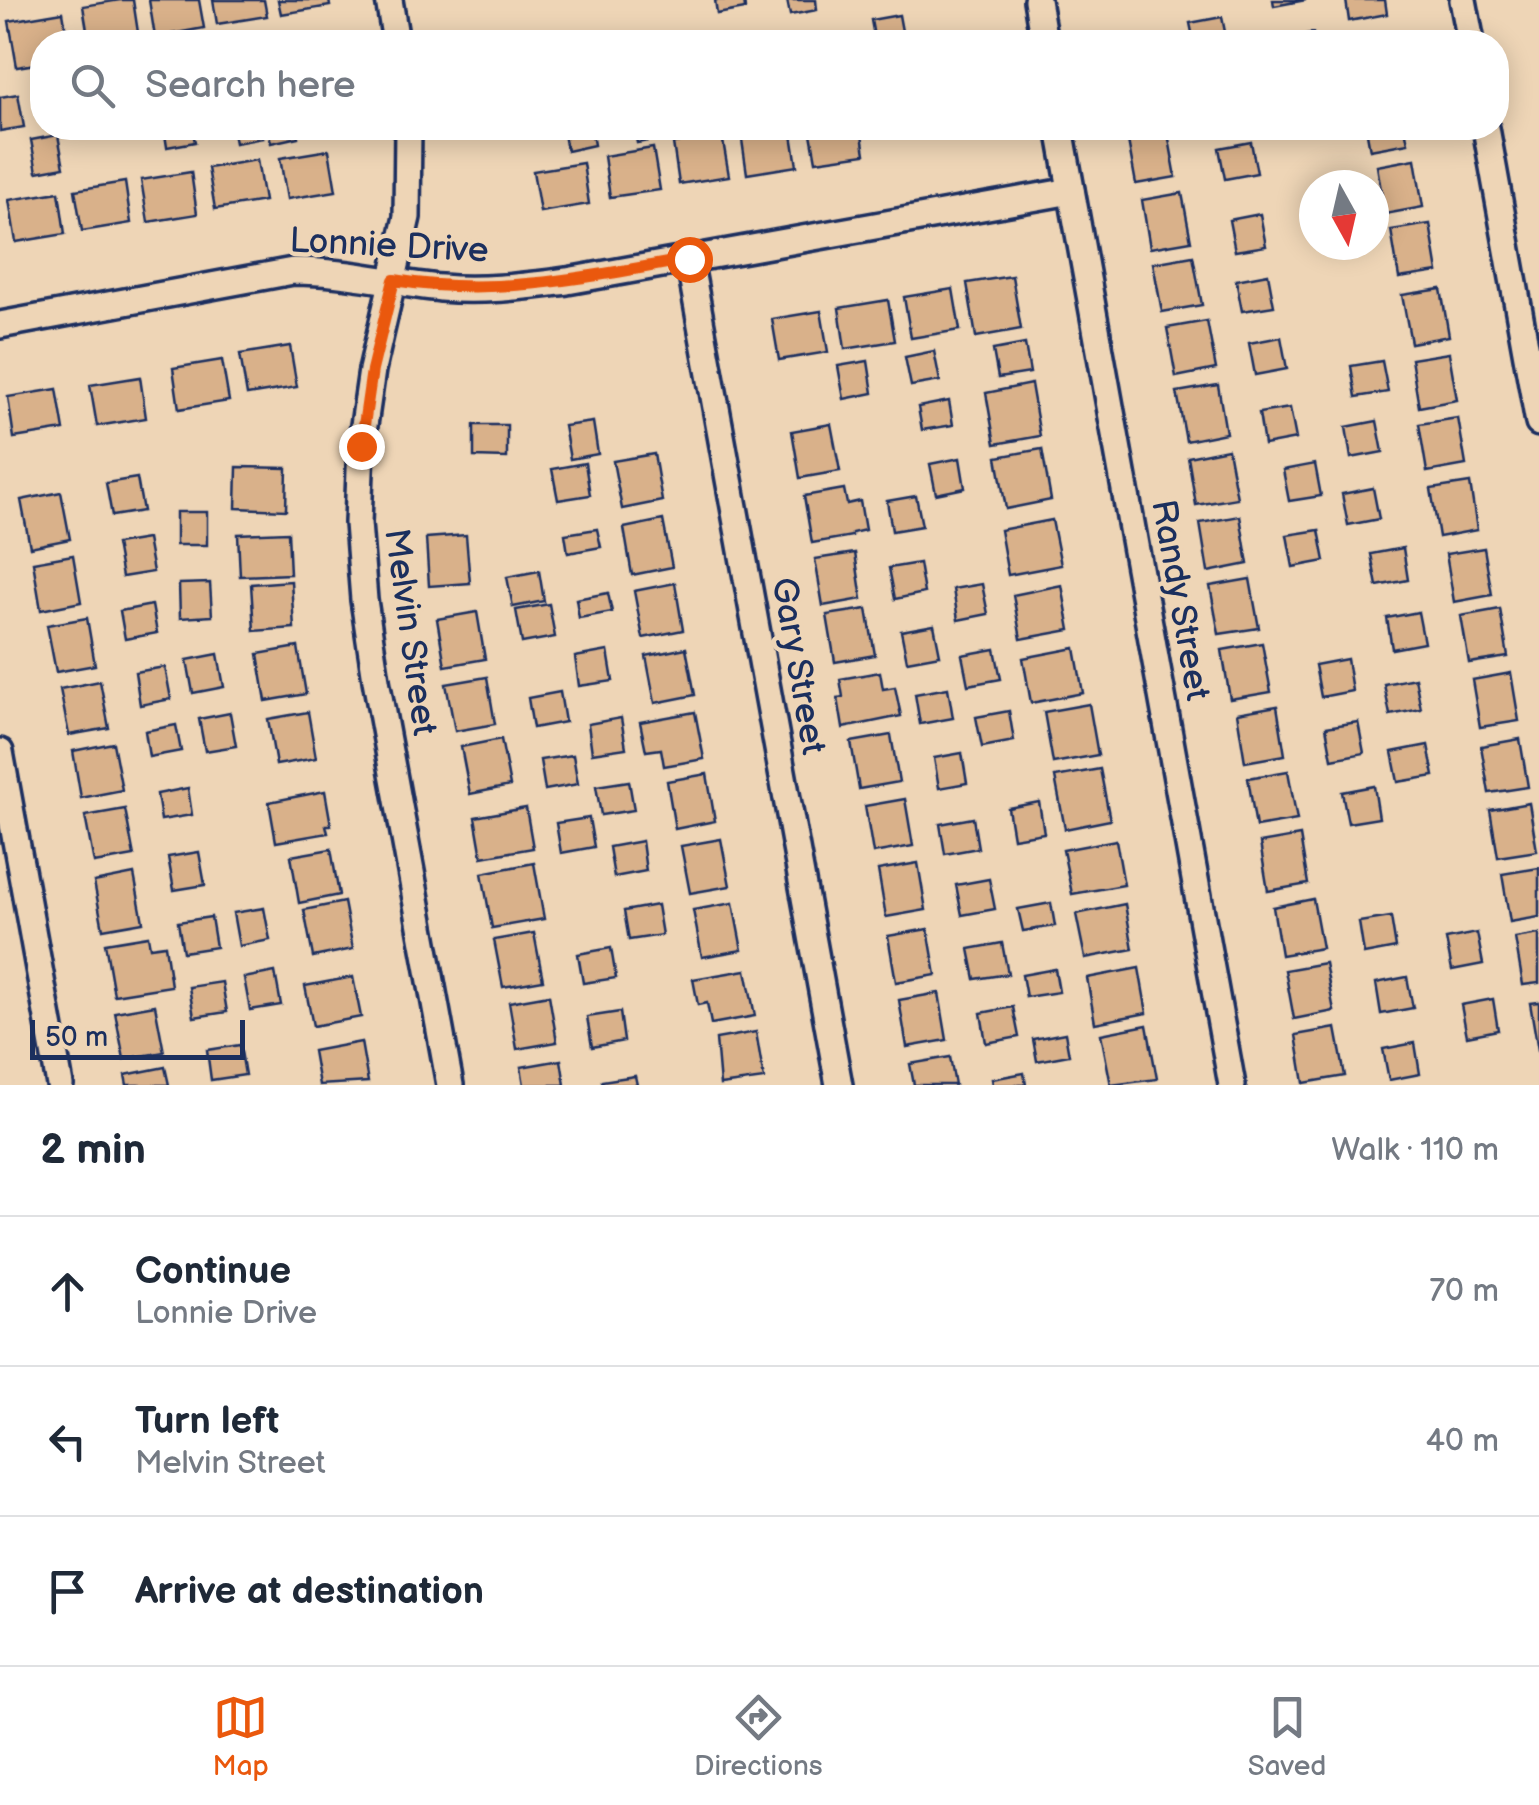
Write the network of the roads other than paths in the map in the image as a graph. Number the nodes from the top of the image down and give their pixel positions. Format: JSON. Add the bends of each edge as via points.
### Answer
{"nodes":[{"id":1,"x":388,"y":0,"type":"edge"},
{"id":2,"x":1037,"y":0,"type":"edge"},
{"id":3,"x":1463,"y":0,"type":"edge"},
{"id":4,"x":394,"y":30,"type":"edge"},
{"id":5,"x":1042,"y":30,"type":"edge"},
{"id":6,"x":1469,"y":30,"type":"edge"},
{"id":7,"x":408,"y":140,"type":"edge"},
{"id":8,"x":1062,"y":140,"type":"edge"},
{"id":9,"x":1488,"y":140,"type":"edge"},
{"id":10,"x":1071,"y":191,"type":"junction"},
{"id":11,"x":689,"y":259,"type":"junction"},
{"id":12,"x":394,"y":280,"type":"junction"},
{"id":13,"x":0,"y":324,"type":"edge"},
{"id":14,"x":1539,"y":422,"type":"edge"},
{"id":15,"x":0,"y":752,"type":"edge"},
{"id":16,"x":60,"y":1085,"type":"edge"},
{"id":17,"x":450,"y":1085,"type":"edge"},
{"id":18,"x":839,"y":1085,"type":"edge"},
{"id":19,"x":1232,"y":1085,"type":"edge"}],
"edges":[{"from":1,"to":4,"type":"street"},
{"from":2,"to":5,"type":"street"},
{"from":3,"to":6,"type":"street"},
{"from":7,"to":12,"type":"street","name":"Melvin Street","via":[[406,218]]},
{"from":8,"to":10,"type":"street","name":"Randy Street"},
{"from":9,"to":14,"type":"street"},
{"from":10,"to":11,"type":"street","name":"Lonnie Drive"},
{"from":10,"to":19,"type":"street","name":"Randy Street"},
{"from":11,"to":12,"type":"street","name":"Lonnie Drive","via":[[513,288]]},
{"from":11,"to":18,"type":"street","name":"Gary Street"},
{"from":12,"to":13,"type":"street","name":"Lonnie Drive","via":[[293,271]]},
{"from":12,"to":17,"type":"street","name":"Melvin Street","via":[[372,370],[358,523],[376,680]]},
{"from":15,"to":16,"type":"street"}]}
